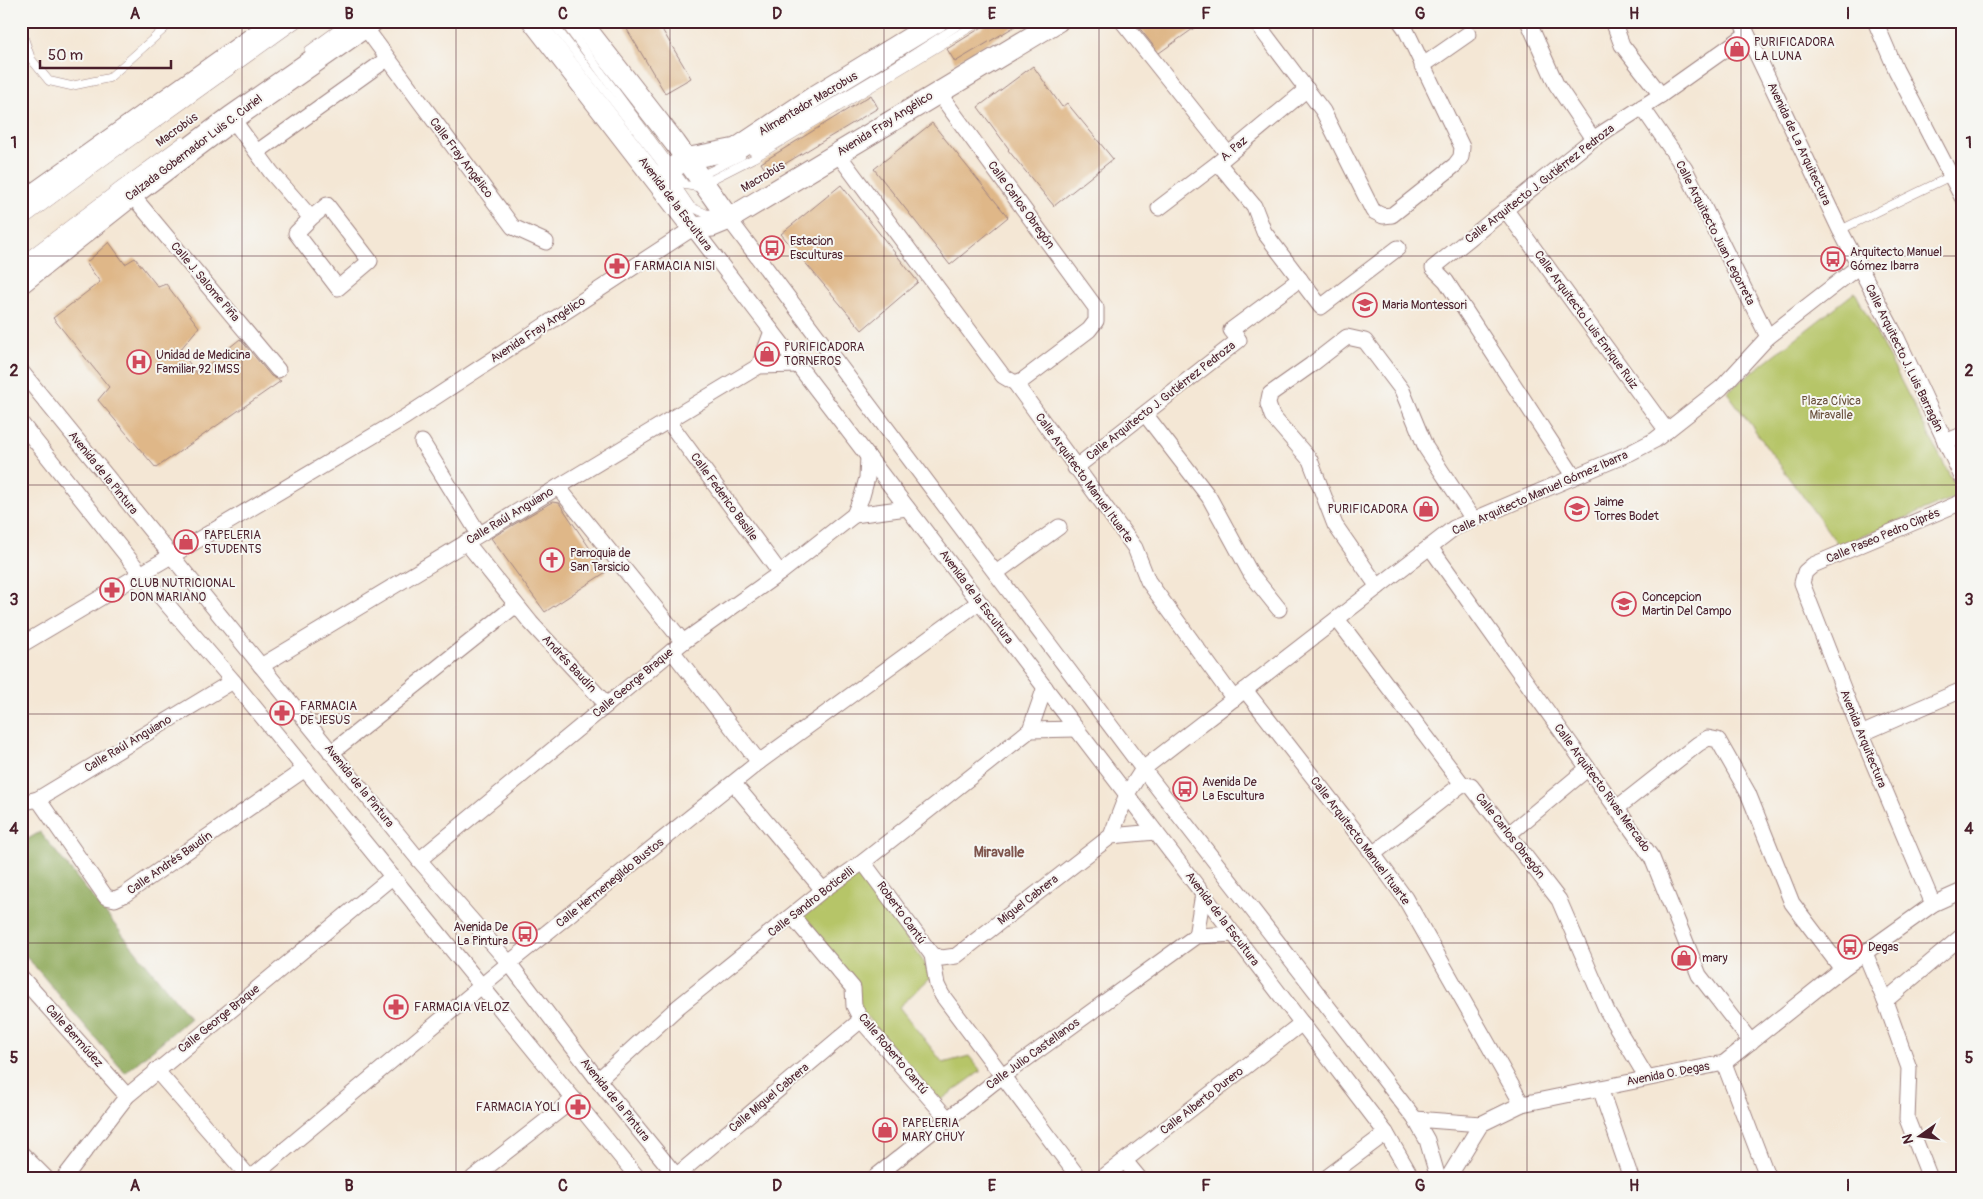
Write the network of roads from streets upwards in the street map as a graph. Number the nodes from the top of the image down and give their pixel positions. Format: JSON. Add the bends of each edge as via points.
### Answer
{"nodes":[{"id":1,"x":279,"y":21,"type":"edge"},
{"id":2,"x":533,"y":21,"type":"edge"},
{"id":3,"x":580,"y":21,"type":"edge"},
{"id":4,"x":938,"y":21,"type":"edge"},
{"id":5,"x":1058,"y":21,"type":"edge"},
{"id":6,"x":1122,"y":21,"type":"edge"},
{"id":7,"x":1255,"y":21,"type":"edge"},
{"id":8,"x":1400,"y":21,"type":"edge"},
{"id":9,"x":1528,"y":21,"type":"edge"},
{"id":10,"x":1614,"y":21,"type":"edge"},
{"id":11,"x":1875,"y":21,"type":"edge"},
{"id":12,"x":361,"y":23,"type":"edge"},
{"id":13,"x":1744,"y":27,"type":"edge"},
{"id":14,"x":1468,"y":34,"type":"dead end"},
{"id":15,"x":387,"y":59,"type":"junction"},
{"id":16,"x":1422,"y":66,"type":"junction"},
{"id":17,"x":1307,"y":89,"type":"junction"},
{"id":18,"x":938,"y":92,"type":"junction"},
{"id":19,"x":1661,"y":95,"type":"junction"},
{"id":20,"x":1642,"y":107,"type":"junction"},
{"id":21,"x":232,"y":118,"type":"junction"},
{"id":22,"x":1593,"y":139,"type":"junction"},
{"id":23,"x":257,"y":152,"type":"junction"},
{"id":24,"x":838,"y":154,"type":"junction"},
{"id":25,"x":1223,"y":158,"type":"junction"},
{"id":26,"x":669,"y":168,"type":"junction"},
{"id":27,"x":131,"y":194,"type":"junction"},
{"id":28,"x":1962,"y":197,"type":"edge"},
{"id":29,"x":21,"y":205,"type":"edge"},
{"id":30,"x":1160,"y":208,"type":"dead end"},
{"id":31,"x":1505,"y":209,"type":"junction"},
{"id":32,"x":726,"y":216,"type":"junction"},
{"id":33,"x":311,"y":218,"type":"junction"},
{"id":34,"x":693,"y":228,"type":"junction"},
{"id":35,"x":546,"y":242,"type":"dead end"},
{"id":36,"x":1398,"y":248,"type":"dead end"},
{"id":37,"x":1858,"y":266,"type":"junction"},
{"id":38,"x":1300,"y":279,"type":"junction"},
{"id":39,"x":21,"y":282,"type":"edge"},
{"id":40,"x":772,"y":331,"type":"junction"},
{"id":41,"x":1768,"y":337,"type":"junction"},
{"id":42,"x":798,"y":365,"type":"junction"},
{"id":43,"x":759,"y":366,"type":"junction"},
{"id":44,"x":278,"y":370,"type":"dead end"},
{"id":45,"x":21,"y":371,"type":"edge"},
{"id":46,"x":1015,"y":383,"type":"junction"},
{"id":47,"x":1144,"y":414,"type":"junction"},
{"id":48,"x":668,"y":421,"type":"junction"},
{"id":49,"x":21,"y":423,"type":"edge"},
{"id":50,"x":1667,"y":431,"type":"junction"},
{"id":51,"x":1962,"y":435,"type":"edge"},
{"id":52,"x":422,"y":442,"type":"dead end"},
{"id":53,"x":1945,"y":442,"type":"junction"},
{"id":54,"x":868,"y":456,"type":"junction"},
{"id":55,"x":1075,"y":468,"type":"junction"},
{"id":56,"x":1574,"y":476,"type":"junction"},
{"id":57,"x":1962,"y":477,"type":"edge"},
{"id":58,"x":558,"y":487,"type":"junction"},
{"id":59,"x":1962,"y":502,"type":"edge"},
{"id":60,"x":908,"y":508,"type":"junction"},
{"id":61,"x":854,"y":516,"type":"junction"},
{"id":62,"x":1473,"y":520,"type":"junction"},
{"id":63,"x":1059,"y":527,"type":"dead end"},
{"id":64,"x":480,"y":534,"type":"junction"},
{"id":65,"x":466,"y":542,"type":"junction"},
{"id":66,"x":1430,"y":547,"type":"junction"},
{"id":67,"x":170,"y":556,"type":"junction"},
{"id":68,"x":1805,"y":572,"type":"joint"},
{"id":69,"x":780,"y":573,"type":"junction"},
{"id":70,"x":996,"y":573,"type":"junction"},
{"id":71,"x":142,"y":575,"type":"junction"},
{"id":72,"x":1378,"y":587,"type":"junction"},
{"id":73,"x":979,"y":602,"type":"junction"},
{"id":74,"x":516,"y":605,"type":"junction"},
{"id":75,"x":1279,"y":609,"type":"dead end"},
{"id":76,"x":1337,"y":619,"type":"junction"},
{"id":77,"x":21,"y":645,"type":"edge"},
{"id":78,"x":678,"y":646,"type":"junction"},
{"id":79,"x":261,"y":666,"type":"junction"},
{"id":80,"x":233,"y":680,"type":"junction"},
{"id":81,"x":1045,"y":687,"type":"junction"},
{"id":82,"x":1962,"y":690,"type":"edge"},
{"id":83,"x":1239,"y":695,"type":"junction"},
{"id":84,"x":607,"y":705,"type":"junction"},
{"id":85,"x":1076,"y":729,"type":"junction"},
{"id":86,"x":1030,"y":730,"type":"junction"},
{"id":87,"x":1861,"y":734,"type":"junction"},
{"id":88,"x":332,"y":753,"type":"junction"},
{"id":89,"x":759,"y":762,"type":"junction"},
{"id":90,"x":305,"y":769,"type":"junction"},
{"id":91,"x":1143,"y":769,"type":"junction"},
{"id":92,"x":1587,"y":769,"type":"junction"},
{"id":93,"x":734,"y":784,"type":"junction"},
{"id":94,"x":1462,"y":784,"type":"junction"},
{"id":95,"x":1127,"y":794,"type":"junction"},
{"id":96,"x":38,"y":798,"type":"junction"},
{"id":97,"x":21,"y":803,"type":"edge"},
{"id":98,"x":1617,"y":808,"type":"junction"},
{"id":99,"x":1155,"y":832,"type":"junction"},
{"id":100,"x":1509,"y":834,"type":"junction"},
{"id":101,"x":1111,"y":836,"type":"junction"},
{"id":102,"x":1373,"y":854,"type":"junction"},
{"id":103,"x":419,"y":860,"type":"junction"},
{"id":104,"x":863,"y":862,"type":"junction"},
{"id":105,"x":392,"y":877,"type":"junction"},
{"id":106,"x":823,"y":890,"type":"junction"},
{"id":107,"x":1961,"y":892,"type":"edge"},
{"id":108,"x":1203,"y":894,"type":"junction"},
{"id":109,"x":1933,"y":904,"type":"junction"},
{"id":110,"x":792,"y":916,"type":"junction"},
{"id":111,"x":1234,"y":934,"type":"junction"},
{"id":112,"x":1196,"y":936,"type":"junction"},
{"id":113,"x":1962,"y":936,"type":"edge"},
{"id":114,"x":1865,"y":953,"type":"junction"},
{"id":115,"x":937,"y":957,"type":"junction"},
{"id":116,"x":509,"y":963,"type":"junction"},
{"id":117,"x":1842,"y":969,"type":"junction"},
{"id":118,"x":21,"y":977,"type":"edge"},
{"id":119,"x":482,"y":986,"type":"junction"},
{"id":120,"x":1885,"y":1001,"type":"junction"},
{"id":121,"x":861,"y":1020,"type":"junction"},
{"id":122,"x":1302,"y":1023,"type":"junction"},
{"id":123,"x":1751,"y":1042,"type":"junction"},
{"id":124,"x":1724,"y":1063,"type":"junction"},
{"id":125,"x":156,"y":1070,"type":"junction"},
{"id":126,"x":1003,"y":1076,"type":"junction"},
{"id":127,"x":1647,"y":1078,"type":"junction"},
{"id":128,"x":598,"y":1080,"type":"junction"},
{"id":129,"x":1600,"y":1088,"type":"junction"},
{"id":130,"x":127,"y":1096,"type":"junction"},
{"id":131,"x":574,"y":1098,"type":"junction"},
{"id":132,"x":1522,"y":1104,"type":"junction"},
{"id":133,"x":948,"y":1119,"type":"junction"},
{"id":134,"x":1415,"y":1119,"type":"junction"},
{"id":135,"x":1481,"y":1124,"type":"junction"},
{"id":136,"x":1386,"y":1133,"type":"junction"},
{"id":137,"x":21,"y":1152,"type":"edge"},
{"id":138,"x":1125,"y":1161,"type":"junction"},
{"id":139,"x":1448,"y":1176,"type":"edge"},
{"id":140,"x":677,"y":1177,"type":"edge"},
{"id":141,"x":46,"y":1178,"type":"edge"},
{"id":142,"x":64,"y":1178,"type":"edge"},
{"id":143,"x":250,"y":1178,"type":"edge"},
{"id":144,"x":473,"y":1178,"type":"edge"},
{"id":145,"x":638,"y":1178,"type":"edge"},
{"id":146,"x":874,"y":1178,"type":"edge"},
{"id":147,"x":1079,"y":1178,"type":"edge"},
{"id":148,"x":1102,"y":1178,"type":"edge"},
{"id":149,"x":1139,"y":1178,"type":"edge"},
{"id":150,"x":1326,"y":1178,"type":"edge"},
{"id":151,"x":1410,"y":1178,"type":"edge"},
{"id":152,"x":1631,"y":1178,"type":"edge"},
{"id":153,"x":1768,"y":1178,"type":"edge"},
{"id":154,"x":1930,"y":1178,"type":"edge"}],
"edges":[{"from":1,"to":29,"type":"main road"},
{"from":2,"to":26,"type":"street","name":"Avenida de la Escultura"},
{"from":3,"to":26,"type":"street","name":"Avenida de la Escultura"},
{"from":4,"to":26,"type":"street","via":[[736,149]]},
{"from":5,"to":18,"type":"street","name":"Avenida Fray Angélico"},
{"from":6,"to":25,"type":"street"},
{"from":7,"to":17,"type":"street"},
{"from":8,"to":16,"type":"street"},
{"from":9,"to":22,"type":"street","via":[[1556,84]]},
{"from":10,"to":19,"type":"street","via":[[1622,45]]},
{"from":11,"to":28,"type":"street","via":[[1896,70]]},
{"from":12,"to":15,"type":"street","name":"Calle Fray Angélico"},
{"from":12,"to":21,"type":"main road","name":"Calzada Gobernador Luis C. Curiel"},
{"from":13,"to":19,"type":"street","name":"Calle Arquitecto J. Gutiérrez Pedroza"},
{"from":13,"to":37,"type":"street","name":"Avenida de La Arquitectura"},
{"from":14,"to":16,"type":"street"},
{"from":15,"to":23,"type":"street"},
{"from":15,"to":35,"type":"street","name":"Calle Fray Angélico","via":[[513,227]]},
{"from":16,"to":17,"type":"street","via":[[1462,147],[1461,157],[1456,165],[1392,215],[1383,216],[1373,211],[1323,111]]},
{"from":17,"to":25,"type":"street","name":"A. Paz"},
{"from":18,"to":24,"type":"street","name":"Avenida Fray Angélico"},
{"from":18,"to":46,"type":"street","name":"Calle Carlos Obregón","via":[[1096,308],[1096,321],[1089,330]]},
{"from":19,"to":20,"type":"street","name":"Calle Arquitecto J. Gutiérrez Pedroza"},
{"from":20,"to":22,"type":"street","name":"Calle Arquitecto J. Gutiérrez Pedroza"},
{"from":20,"to":41,"type":"street","name":"Calle Arquitecto Juan Legorreta","via":[[1685,170]]},
{"from":21,"to":23,"type":"street"},
{"from":21,"to":27,"type":"main road","name":"Calzada Gobernador Luis C. Curiel"},
{"from":22,"to":31,"type":"street","name":"Calle Arquitecto J. Gutiérrez Pedroza"},
{"from":23,"to":33,"type":"street"},
{"from":24,"to":32,"type":"street","name":"Avenida Fray Angélico"},
{"from":24,"to":46,"type":"street","name":"Calle Arquitecto Manuel Ituarte","via":[[1003,376]]},
{"from":25,"to":30,"type":"street","name":"A. Paz"},
{"from":25,"to":38,"type":"street","via":[[1254,206],[1264,232]]},
{"from":26,"to":32,"type":"street","name":"Avenida de la Escultura","via":[[701,180]]},
{"from":26,"to":34,"type":"street","name":"Avenida de la Escultura"},
{"from":27,"to":39,"type":"main road","name":"Calzada Gobernador Luis C. Curiel"},
{"from":27,"to":44,"type":"street","name":"Calle J. Salome Piña"},
{"from":31,"to":50,"type":"street","name":"Calle Arquitecto Luis Enrique Ruiz"},
{"from":31,"to":56,"type":"street","name":"Calle Arquitecto J. Gutiérrez Pedroza","via":[[1434,268],[1446,281]]},
{"from":32,"to":34,"type":"street","name":"Avenida Fray Angélico","via":[[712,226]]},
{"from":32,"to":70,"type":"street","name":"Avenida de la Escultura"},
{"from":33,"to":33,"type":"street","via":[[296,233],[338,288],[370,261],[327,204]]},
{"from":34,"to":40,"type":"street","name":"Avenida de la Escultura"},
{"from":34,"to":67,"type":"street","name":"Avenida Fray Angélico","via":[[405,417]]},
{"from":36,"to":38,"type":"street","via":[[1321,307]]},
{"from":37,"to":41,"type":"street","name":"Calle Arquitecto Manuel Gómez Ibarra"},
{"from":37,"to":53,"type":"street","name":"Calle Arquitecto J. Luis Barragán","via":[[1897,338]]},
{"from":38,"to":47,"type":"street","name":"Calle Arquitecto J. Gutiérrez Pedroza","via":[[1232,330],[1239,340]]},
{"from":40,"to":42,"type":"street","name":"Avenida de la Escultura"},
{"from":40,"to":43,"type":"street"},
{"from":41,"to":50,"type":"street","name":"Calle Arquitecto Manuel Gómez Ibarra","via":[[1721,388]]},
{"from":42,"to":43,"type":"street","name":"Calle Raúl Anguiano"},
{"from":42,"to":54,"type":"street","name":"Avenida de la Escultura"},
{"from":43,"to":48,"type":"street","name":"Calle Raúl Anguiano"},
{"from":45,"to":67,"type":"street","name":"Avenida de la Pintura"},
{"from":46,"to":55,"type":"street","name":"Calle Arquitecto Manuel Ituarte"},
{"from":47,"to":55,"type":"street","name":"Calle Arquitecto J. Gutiérrez Pedroza"},
{"from":47,"to":75,"type":"street","via":[[1209,497],[1251,574]]},
{"from":48,"to":58,"type":"street","name":"Calle Raúl Anguiano"},
{"from":48,"to":69,"type":"street","name":"Calle Federico Basille"},
{"from":49,"to":71,"type":"street"},
{"from":50,"to":56,"type":"street","name":"Calle Arquitecto Manuel Gómez Ibarra","via":[[1630,453]]},
{"from":51,"to":53,"type":"street"},
{"from":52,"to":64,"type":"street"},
{"from":53,"to":57,"type":"street","name":"Calle Arquitecto J. Luis Barragán"},
{"from":54,"to":60,"type":"street","name":"Avenida de la Escultura"},
{"from":54,"to":61,"type":"street","via":[[867,478]]},
{"from":55,"to":83,"type":"street","name":"Calle Arquitecto Manuel Ituarte","via":[[1134,548],[1148,581]]},
{"from":56,"to":62,"type":"street","name":"Calle Arquitecto Manuel Gómez Ibarra"},
{"from":58,"to":64,"type":"street","name":"Calle Raúl Anguiano"},
{"from":58,"to":78,"type":"street"},
{"from":59,"to":68,"type":"street","name":"Calle Paseo Pedro Ciprés","via":[[1813,565]]},
{"from":60,"to":61,"type":"street","name":"Calle George Braque"},
{"from":60,"to":73,"type":"street","name":"Avenida de la Escultura"},
{"from":61,"to":69,"type":"street","name":"Calle George Braque"},
{"from":62,"to":66,"type":"street","name":"Calle Arquitecto Manuel Gómez Ibarra","via":[[1454,528]]},
{"from":62,"to":72,"type":"street","via":[[1426,448],[1402,390],[1365,341],[1347,337],[1270,394],[1268,404],[1272,416],[1310,460],[1335,525]]},
{"from":63,"to":70,"type":"street"},
{"from":64,"to":65,"type":"street","name":"Calle Raúl Anguiano"},
{"from":65,"to":74,"type":"street"},
{"from":65,"to":79,"type":"street","name":"Calle Raúl Anguiano"},
{"from":66,"to":72,"type":"street","name":"Calle Arquitecto Manuel Gómez Ibarra"},
{"from":66,"to":92,"type":"street","name":"Calle Arquitecto Rivas Mercado"},
{"from":67,"to":71,"type":"street","name":"Avenida Fray Angélico"},
{"from":67,"to":79,"type":"street","name":"Avenida de la Pintura"},
{"from":68,"to":87,"type":"street","name":"Avenida Arquitectura","via":[[1802,583]]},
{"from":69,"to":78,"type":"street","name":"Calle George Braque"},
{"from":70,"to":91,"type":"street","name":"Avenida de la Escultura"},
{"from":71,"to":77,"type":"street","name":"Avenida Fray Angélico"},
{"from":71,"to":80,"type":"street"},
{"from":72,"to":76,"type":"street","name":"Calle Arquitecto Manuel Gómez Ibarra"},
{"from":73,"to":81,"type":"street","name":"Avenida de la Escultura"},
{"from":73,"to":89,"type":"street","name":"Calle Hermenegildo Bustos"},
{"from":74,"to":84,"type":"street","name":"Andrés Baudín"},
{"from":74,"to":88,"type":"street"},
{"from":76,"to":83,"type":"street","name":"Calle Arquitecto Manuel Gómez Ibarra"},
{"from":76,"to":94,"type":"street","name":"Calle Carlos Obregón"},
{"from":78,"to":84,"type":"street","name":"Calle George Braque"},
{"from":78,"to":89,"type":"street"},
{"from":79,"to":88,"type":"street","name":"Avenida de la Pintura"},
{"from":80,"to":90,"type":"street"},
{"from":80,"to":96,"type":"street","name":"Calle Raúl Anguiano"},
{"from":81,"to":85,"type":"street","name":"Avenida de la Escultura"},
{"from":81,"to":86,"type":"street"},
{"from":82,"to":87,"type":"street"},
{"from":83,"to":91,"type":"street","name":"Calle Arquitecto Manuel Gómez Ibarra"},
{"from":83,"to":102,"type":"street","name":"Calle Arquitecto Manuel Ituarte"},
{"from":84,"to":103,"type":"street","name":"Calle George Braque"},
{"from":85,"to":86,"type":"street"},
{"from":85,"to":95,"type":"street","name":"Avenida de la Escultura"},
{"from":86,"to":104,"type":"street","name":"Calle Sandro Boticelli"},
{"from":87,"to":109,"type":"street","name":"Avenida Arquitectura"},
{"from":88,"to":103,"type":"street","name":"Avenida de la Pintura"},
{"from":89,"to":93,"type":"street","name":"Calle Hermenegildo Bustos"},
{"from":90,"to":96,"type":"street","name":"Calle Andrés Baudín","via":[[115,899],[106,897]]},
{"from":90,"to":105,"type":"street"},
{"from":91,"to":95,"type":"street","name":"Calle Arquitecto Manuel Gómez Ibarra"},
{"from":91,"to":134,"type":"street","name":"Avenida de la Escultura"},
{"from":92,"to":98,"type":"street","name":"Calle Arquitecto Rivas Mercado"},
{"from":92,"to":100,"type":"street"},
{"from":93,"to":106,"type":"street"},
{"from":93,"to":116,"type":"street","name":"Calle Hermenegildo Bustos"},
{"from":94,"to":100,"type":"street","name":"Calle Carlos Obregón","via":[[1471,786]]},
{"from":94,"to":102,"type":"street"},
{"from":95,"to":99,"type":"street","name":"Avenida de la Escultura"},
{"from":95,"to":101,"type":"street"},
{"from":96,"to":97,"type":"street","name":"Calle Raúl Anguiano"},
{"from":98,"to":117,"type":"street","via":[[1698,744],[1708,738],[1718,740],[1748,793],[1792,904]]},
{"from":98,"to":123,"type":"street","name":"Calle Arquitecto Rivas Mercado","via":[[1652,858],[1699,975]]},
{"from":99,"to":101,"type":"street"},
{"from":99,"to":108,"type":"street","name":"Avenida de la Escultura"},
{"from":100,"to":127,"type":"street","name":"Calle Carlos Obregón","via":[[1559,900],[1607,1011]]},
{"from":101,"to":115,"type":"street","name":"Miguel Cabrera","via":[[956,956]]},
{"from":102,"to":132,"type":"street","name":"Calle Arquitecto Manuel Ituarte","via":[[1405,898]]},
{"from":103,"to":116,"type":"street","name":"Avenida de la Pintura"},
{"from":104,"to":106,"type":"street","name":"Calle Sandro Boticelli"},
{"from":104,"to":115,"type":"street","name":"Roberto Cantú"},
{"from":105,"to":119,"type":"street"},
{"from":105,"to":125,"type":"street","name":"Calle George Braque"},
{"from":106,"to":110,"type":"street","name":"Calle Sandro Boticelli"},
{"from":107,"to":109,"type":"street","name":"Avenida O. Degas"},
{"from":108,"to":111,"type":"street","name":"Avenida de la Escultura"},
{"from":108,"to":112,"type":"street"},
{"from":109,"to":114,"type":"street","name":"Avenida O. Degas"},
{"from":110,"to":121,"type":"street","name":"Calle Roberto Cantú","via":[[853,988],[854,1006]]},
{"from":110,"to":128,"type":"street","name":"Calle Sandro Boticelli","via":[[678,1007]]},
{"from":111,"to":112,"type":"street"},
{"from":111,"to":122,"type":"street","name":"Avenida de la Escultura"},
{"from":112,"to":126,"type":"street","name":"Calle Julio Castellanos"},
{"from":113,"to":120,"type":"street"},
{"from":114,"to":117,"type":"street","name":"Avenida O. Degas"},
{"from":114,"to":120,"type":"street"},
{"from":115,"to":126,"type":"street","via":[[937,985],[942,995]]},
{"from":116,"to":119,"type":"street","name":"Calle Hermenegildo Bustos"},
{"from":116,"to":128,"type":"street","name":"Avenida de la Pintura"},
{"from":117,"to":123,"type":"street","name":"Avenida O. Degas"},
{"from":118,"to":130,"type":"street","name":"Calle Bermúdez"},
{"from":119,"to":131,"type":"street"},
{"from":119,"to":143,"type":"street","name":"Calle Hermenegildo Bustos"},
{"from":120,"to":154,"type":"street","via":[[1909,1068],[1907,1119]]},
{"from":121,"to":133,"type":"street","name":"Calle Roberto Cantú"},
{"from":121,"to":140,"type":"street","name":"Calle Miguel Cabrera"},
{"from":122,"to":136,"type":"street","name":"Avenida de la Escultura"},
{"from":122,"to":138,"type":"street","name":"Calle Alberto Durero"},
{"from":123,"to":124,"type":"street","name":"Avenida O. Degas"},
{"from":124,"to":127,"type":"street","name":"Avenida O. Degas"},
{"from":124,"to":153,"type":"street"},
{"from":125,"to":130,"type":"street","name":"Calle George Braque"},
{"from":125,"to":143,"type":"street"},
{"from":126,"to":133,"type":"street","name":"Calle Julio Castellanos"},
{"from":126,"to":147,"type":"street"},
{"from":127,"to":129,"type":"street","name":"Avenida O. Degas"},
{"from":128,"to":140,"type":"street","name":"Avenida de la Pintura"},
{"from":129,"to":132,"type":"street","name":"Avenida O. Degas"},
{"from":129,"to":152,"type":"street"},
{"from":130,"to":142,"type":"street","name":"Calle George Braque"},
{"from":131,"to":144,"type":"street"},
{"from":131,"to":145,"type":"street"},
{"from":132,"to":135,"type":"street","name":"Avenida O. Degas"},
{"from":133,"to":146,"type":"street","name":"Calle Julio Castellanos"},
{"from":134,"to":135,"type":"street"},
{"from":134,"to":139,"type":"street","name":"Avenida de la Escultura"},
{"from":135,"to":139,"type":"street"},
{"from":136,"to":150,"type":"street"},
{"from":136,"to":151,"type":"street","name":"Avenida de la Escultura"},
{"from":137,"to":141,"type":"street"},
{"from":138,"to":148,"type":"street","name":"Calle Alberto Durero"},
{"from":138,"to":149,"type":"street"}]}
